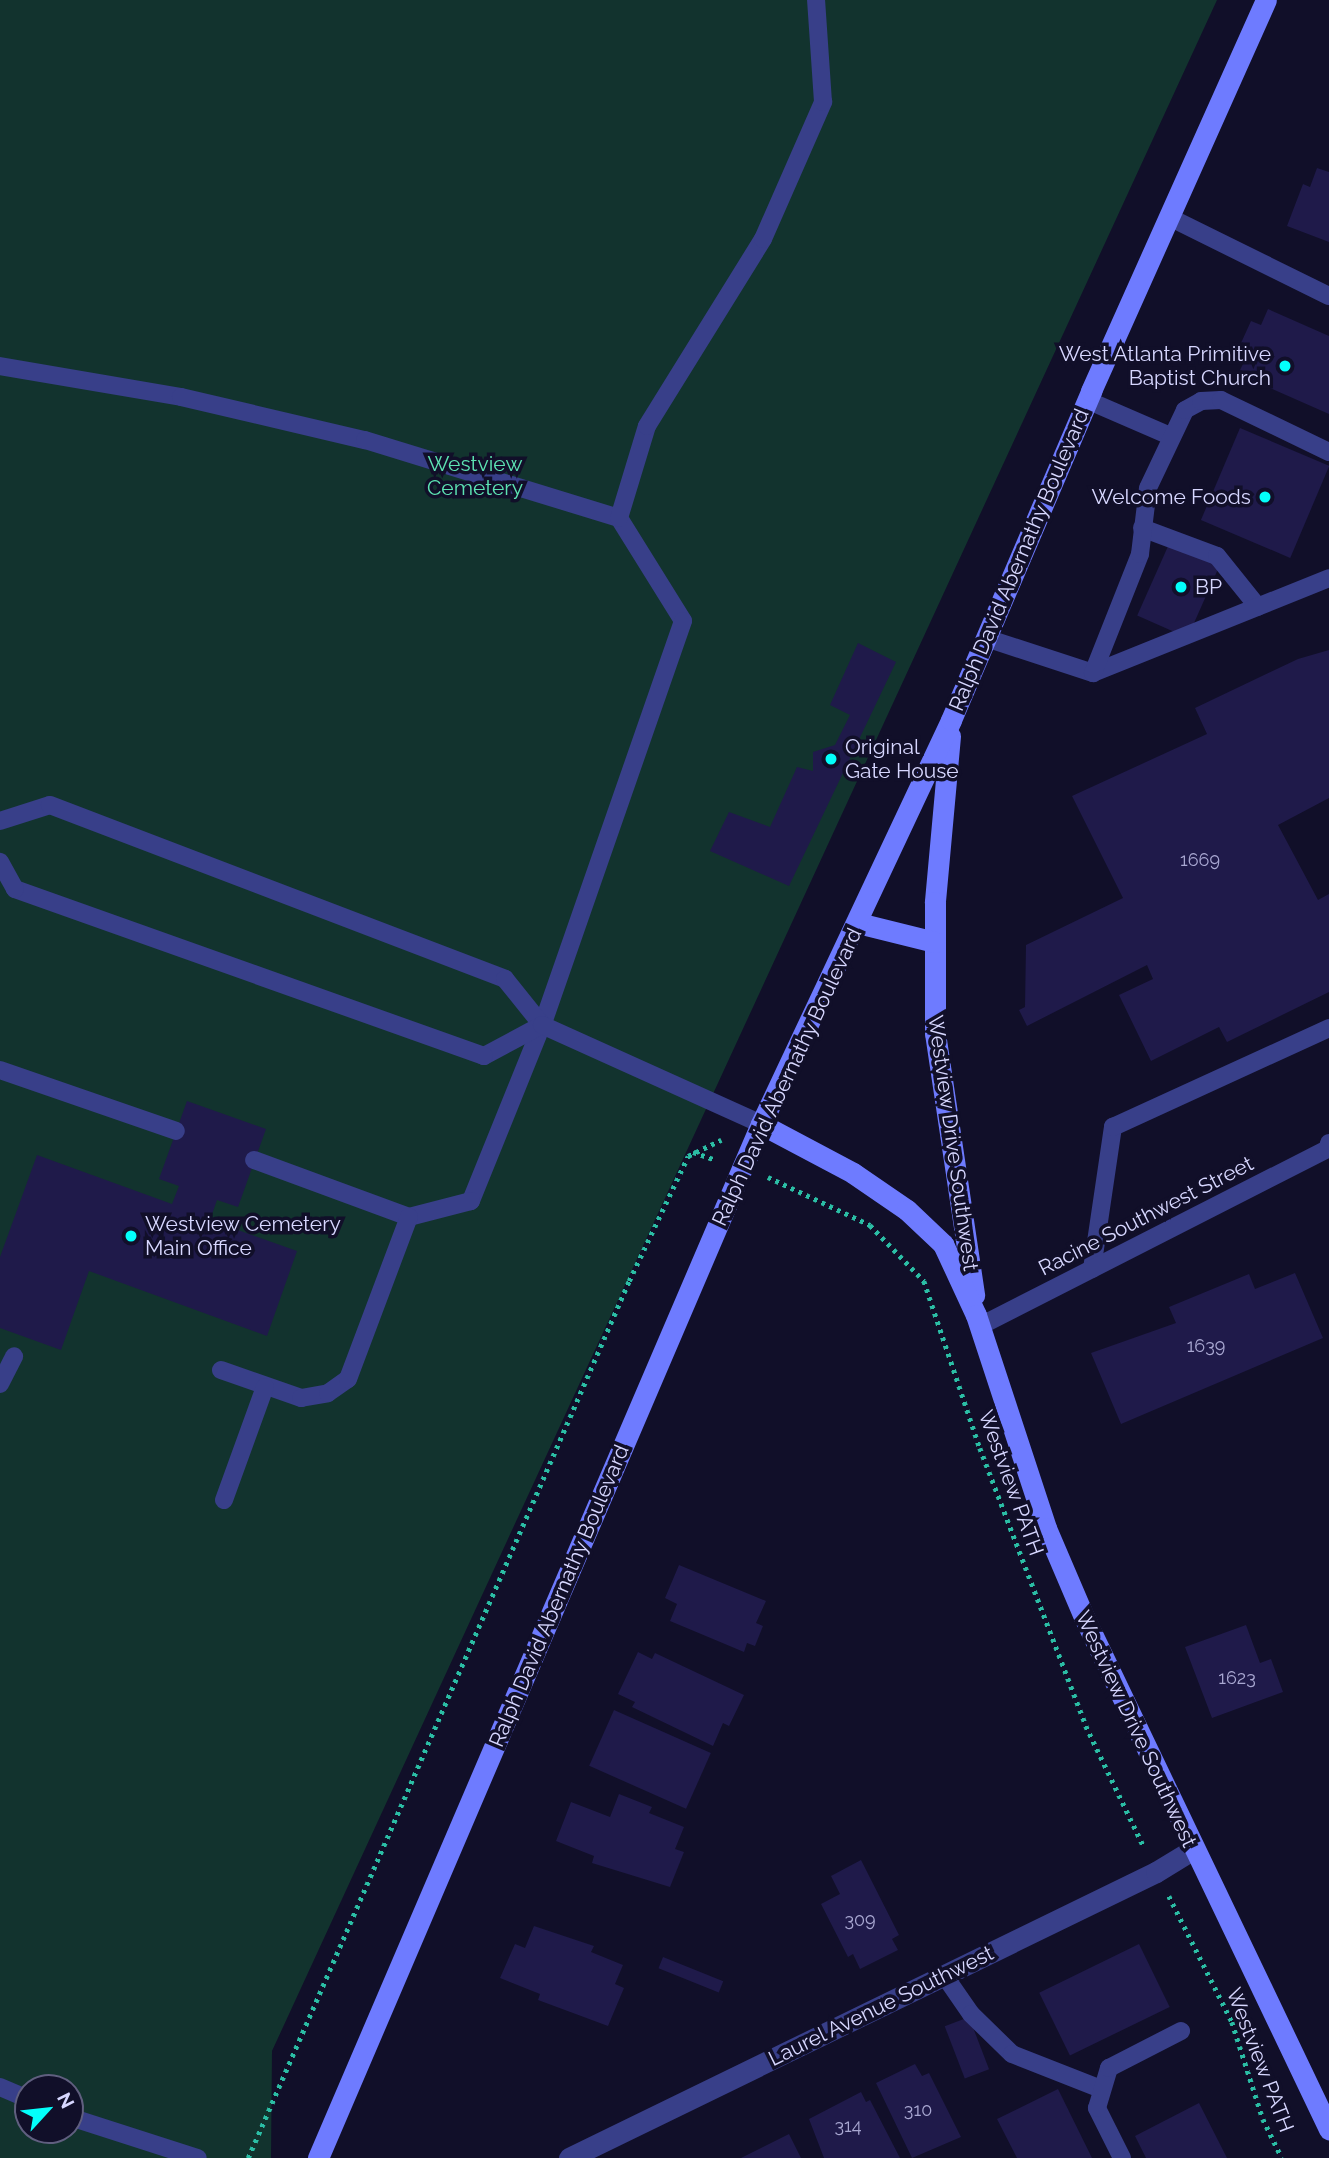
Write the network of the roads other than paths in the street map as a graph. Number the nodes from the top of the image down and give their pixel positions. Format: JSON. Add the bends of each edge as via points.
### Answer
{"nodes":[{"id":1,"x":816,"y":0,"type":"edge"},
{"id":2,"x":1266,"y":0,"type":"edge"},
{"id":3,"x":1170,"y":217,"type":"junction"},
{"id":4,"x":1329,"y":296,"type":"edge"},
{"id":5,"x":0,"y":366,"type":"edge"},
{"id":6,"x":1087,"y":400,"type":"junction"},
{"id":7,"x":1170,"y":436,"type":"junction"},
{"id":8,"x":1329,"y":452,"type":"edge"},
{"id":9,"x":619,"y":518,"type":"junction"},
{"id":10,"x":1142,"y":528,"type":"junction"},
{"id":11,"x":1329,"y":578,"type":"edge"},
{"id":12,"x":1258,"y":607,"type":"junction"},
{"id":13,"x":986,"y":638,"type":"junction"},
{"id":14,"x":1093,"y":673,"type":"junction"},
{"id":15,"x":951,"y":720,"type":"junction"},
{"id":16,"x":0,"y":821,"type":"edge"},
{"id":17,"x":0,"y":862,"type":"edge"},
{"id":18,"x":858,"y":923,"type":"junction"},
{"id":19,"x":935,"y":942,"type":"junction"},
{"id":20,"x":542,"y":1025,"type":"junction"},
{"id":21,"x":1329,"y":1028,"type":"edge"},
{"id":22,"x":0,"y":1070,"type":"edge"},
{"id":23,"x":761,"y":1124,"type":"junction"},
{"id":24,"x":176,"y":1131,"type":"dead end"},
{"id":25,"x":1329,"y":1143,"type":"edge"},
{"id":26,"x":254,"y":1160,"type":"dead end"},
{"id":27,"x":409,"y":1217,"type":"junction"},
{"id":28,"x":1092,"y":1269,"type":"junction"},
{"id":29,"x":978,"y":1321,"type":"junction"},
{"id":30,"x":14,"y":1356,"type":"dead end"},
{"id":31,"x":221,"y":1370,"type":"dead end"},
{"id":32,"x":0,"y":1384,"type":"edge"},
{"id":33,"x":265,"y":1387,"type":"junction"},
{"id":34,"x":223,"y":1500,"type":"dead end"},
{"id":35,"x":1192,"y":1850,"type":"junction"},
{"id":36,"x":944,"y":1975,"type":"junction"},
{"id":37,"x":1181,"y":2031,"type":"dead end"},
{"id":38,"x":1101,"y":2089,"type":"junction"},
{"id":39,"x":84,"y":2121,"type":"edge"},
{"id":40,"x":1329,"y":2129,"type":"edge"},
{"id":41,"x":198,"y":2158,"type":"edge"},
{"id":42,"x":318,"y":2158,"type":"edge"},
{"id":43,"x":569,"y":2158,"type":"edge"},
{"id":44,"x":1122,"y":2158,"type":"edge"}],
"edges":[{"from":1,"to":9,"type":"lane","via":[[823,102],[763,239],[647,426]]},
{"from":2,"to":3,"type":"main road","name":"Ralph David Abernathy Boulevard"},
{"from":3,"to":4,"type":"lane"},
{"from":3,"to":6,"type":"main road","name":"Ralph David Abernathy Boulevard"},
{"from":5,"to":9,"type":"lane","via":[[181,397],[365,440]]},
{"from":6,"to":7,"type":"lane"},
{"from":6,"to":13,"type":"main road","name":"Ralph David Abernathy Boulevard"},
{"from":7,"to":8,"type":"lane","via":[[1185,410],[1201,401],[1220,400]]},
{"from":7,"to":10,"type":"lane","via":[[1148,488]]},
{"from":9,"to":20,"type":"lane","via":[[683,621]]},
{"from":10,"to":12,"type":"lane","via":[[1217,556]]},
{"from":10,"to":14,"type":"lane","via":[[1140,554]]},
{"from":11,"to":12,"type":"lane"},
{"from":12,"to":14,"type":"lane"},
{"from":13,"to":14,"type":"lane"},
{"from":13,"to":15,"type":"main road","name":"Ralph David Abernathy Boulevard"},
{"from":15,"to":18,"type":"main road","name":"Ralph David Abernathy Boulevard"},
{"from":15,"to":19,"type":"main road","name":"Westview Drive Southwest"},
{"from":16,"to":20,"type":"lane","via":[[50,805],[505,979]]},
{"from":17,"to":20,"type":"lane","via":[[15,889],[484,1056]]},
{"from":18,"to":19,"type":"main road"},
{"from":18,"to":23,"type":"main road","name":"Ralph David Abernathy Boulevard"},
{"from":19,"to":29,"type":"main road","name":"Westview Drive Southwest","via":[[935,1033]]},
{"from":20,"to":23,"type":"lane"},
{"from":20,"to":27,"type":"lane","via":[[471,1201]]},
{"from":21,"to":28,"type":"lane","via":[[1113,1126]]},
{"from":22,"to":24,"type":"lane"},
{"from":23,"to":29,"type":"main road","name":"Westview Drive Southwest","via":[[853,1173],[907,1210],[943,1244]]},
{"from":23,"to":42,"type":"main road","name":"Ralph David Abernathy Boulevard"},
{"from":25,"to":28,"type":"lane","name":"Racine Southwest Street","via":[[1328,1149]]},
{"from":26,"to":27,"type":"lane"},
{"from":27,"to":33,"type":"lane","via":[[348,1379],[328,1394],[301,1398]]},
{"from":28,"to":29,"type":"lane","name":"Racine Southwest Street"},
{"from":29,"to":35,"type":"main road","name":"Westview Drive Southwest","via":[[1046,1528]]},
{"from":30,"to":32,"type":"lane"},
{"from":31,"to":33,"type":"lane"},
{"from":33,"to":34,"type":"lane"},
{"from":35,"to":36,"type":"street","name":"Laurel Avenue Southwest"},
{"from":35,"to":40,"type":"main road","name":"Westview Drive Southwest"},
{"from":36,"to":38,"type":"lane","via":[[971,2014],[1012,2054]]},
{"from":36,"to":43,"type":"street","name":"Laurel Avenue Southwest"},
{"from":37,"to":38,"type":"lane","via":[[1109,2068]]},
{"from":38,"to":44,"type":"lane","via":[[1097,2108]]},
{"from":39,"to":41,"type":"lane"}]}
